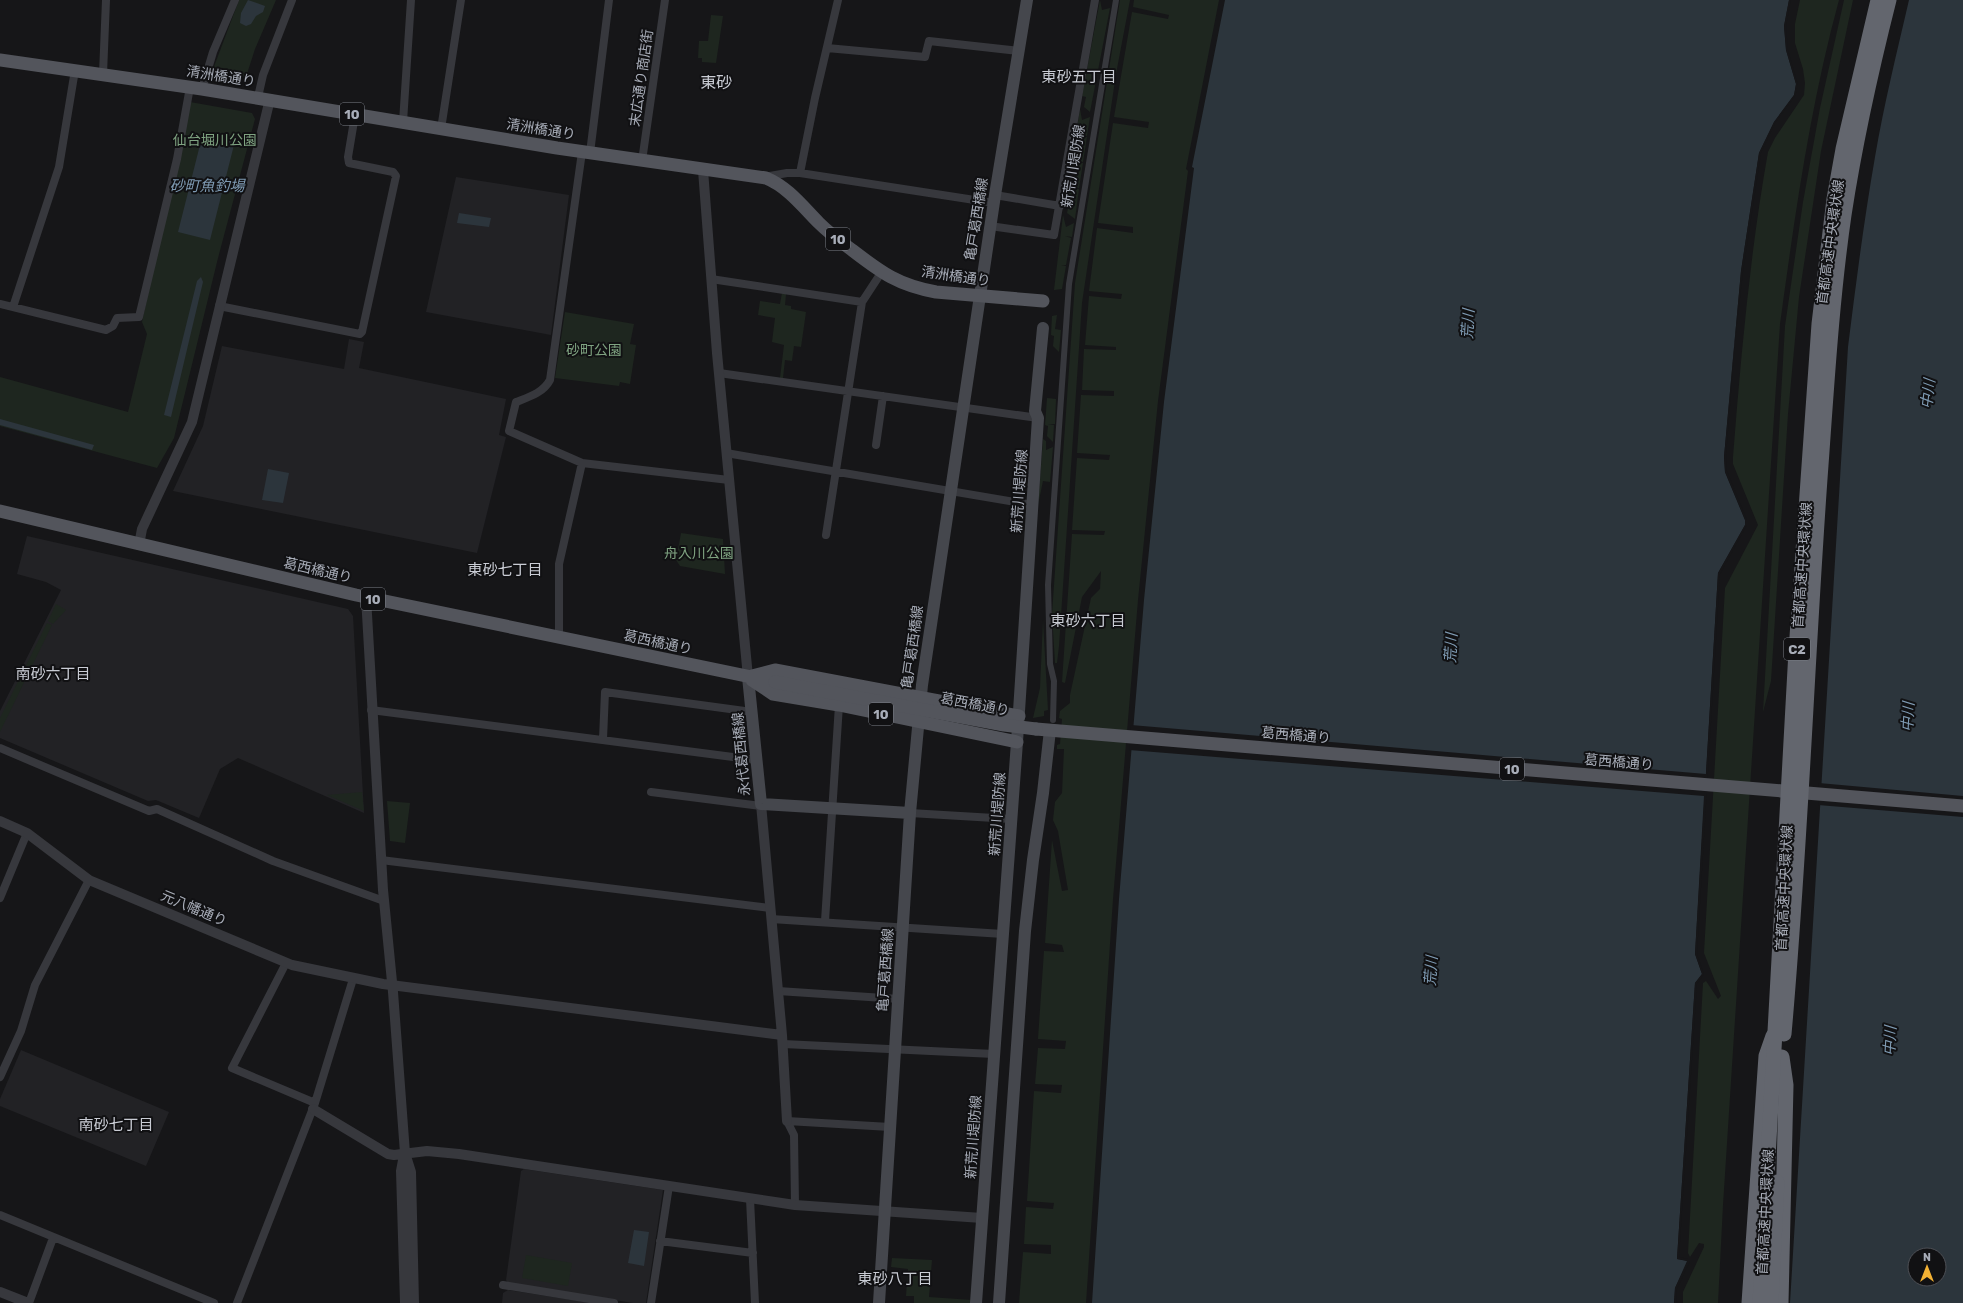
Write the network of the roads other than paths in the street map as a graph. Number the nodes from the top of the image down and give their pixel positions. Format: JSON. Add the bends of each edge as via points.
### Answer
{"nodes":[{"id":1,"x":106,"y":0,"type":"edge"},
{"id":2,"x":235,"y":0,"type":"edge"},
{"id":3,"x":292,"y":0,"type":"edge"},
{"id":4,"x":411,"y":0,"type":"edge"},
{"id":5,"x":461,"y":0,"type":"edge"},
{"id":6,"x":609,"y":0,"type":"edge"},
{"id":7,"x":665,"y":0,"type":"edge"},
{"id":8,"x":838,"y":0,"type":"edge"},
{"id":9,"x":1027,"y":0,"type":"edge"},
{"id":10,"x":1095,"y":0,"type":"edge"},
{"id":11,"x":1116,"y":0,"type":"edge"},
{"id":12,"x":1878,"y":0,"type":"edge"},
{"id":13,"x":1889,"y":0,"type":"edge"},
{"id":14,"x":827,"y":48,"type":"junction"},
{"id":15,"x":1019,"y":51,"type":"junction"},
{"id":16,"x":0,"y":60,"type":"edge"},
{"id":17,"x":75,"y":70,"type":"junction"},
{"id":18,"x":103,"y":74,"type":"junction"},
{"id":19,"x":196,"y":88,"type":"junction"},
{"id":20,"x":264,"y":98,"type":"junction"},
{"id":21,"x":355,"y":115,"type":"junction"},
{"id":22,"x":403,"y":122,"type":"junction"},
{"id":23,"x":441,"y":128,"type":"junction"},
{"id":24,"x":586,"y":152,"type":"junction"},
{"id":25,"x":642,"y":161,"type":"junction"},
{"id":26,"x":703,"y":170,"type":"junction"},
{"id":27,"x":800,"y":173,"type":"junction"},
{"id":28,"x":759,"y":177,"type":"junction"},
{"id":29,"x":994,"y":199,"type":"junction"},
{"id":30,"x":1060,"y":206,"type":"junction"},
{"id":31,"x":990,"y":226,"type":"junction"},
{"id":32,"x":881,"y":273,"type":"junction"},
{"id":33,"x":710,"y":279,"type":"junction"},
{"id":34,"x":980,"y":296,"type":"junction"},
{"id":35,"x":862,"y":302,"type":"junction"},
{"id":36,"x":1042,"y":302,"type":"dead end"},
{"id":37,"x":0,"y":304,"type":"edge"},
{"id":38,"x":219,"y":306,"type":"junction"},
{"id":39,"x":13,"y":307,"type":"junction"},
{"id":40,"x":1043,"y":328,"type":"dead end"},
{"id":41,"x":719,"y":373,"type":"junction"},
{"id":42,"x":848,"y":391,"type":"junction"},
{"id":43,"x":883,"y":396,"type":"junction"},
{"id":44,"x":963,"y":408,"type":"junction"},
{"id":45,"x":1038,"y":418,"type":"junction"},
{"id":46,"x":876,"y":445,"type":"dead end"},
{"id":47,"x":726,"y":453,"type":"junction"},
{"id":48,"x":582,"y":463,"type":"junction"},
{"id":49,"x":836,"y":471,"type":"junction"},
{"id":50,"x":729,"y":480,"type":"junction"},
{"id":51,"x":950,"y":491,"type":"junction"},
{"id":52,"x":1033,"y":505,"type":"junction"},
{"id":53,"x":0,"y":511,"type":"edge"},
{"id":54,"x":826,"y":535,"type":"dead end"},
{"id":55,"x":139,"y":545,"type":"junction"},
{"id":56,"x":366,"y":597,"type":"junction"},
{"id":57,"x":559,"y":638,"type":"junction"},
{"id":58,"x":748,"y":677,"type":"junction"},
{"id":59,"x":920,"y":697,"type":"junction"},
{"id":60,"x":839,"y":705,"type":"junction"},
{"id":61,"x":371,"y":710,"type":"junction"},
{"id":62,"x":752,"y":712,"type":"junction"},
{"id":63,"x":1019,"y":716,"type":"junction"},
{"id":64,"x":918,"y":722,"type":"junction"},
{"id":65,"x":1055,"y":727,"type":"junction"},
{"id":66,"x":603,"y":739,"type":"junction"},
{"id":67,"x":1017,"y":742,"type":"junction"},
{"id":68,"x":0,"y":748,"type":"edge"},
{"id":69,"x":756,"y":760,"type":"junction"},
{"id":70,"x":651,"y":792,"type":"dead end"},
{"id":71,"x":761,"y":805,"type":"junction"},
{"id":72,"x":1963,"y":806,"type":"edge"},
{"id":73,"x":833,"y":809,"type":"junction"},
{"id":74,"x":910,"y":813,"type":"junction"},
{"id":75,"x":1011,"y":819,"type":"junction"},
{"id":76,"x":0,"y":821,"type":"edge"},
{"id":77,"x":27,"y":832,"type":"junction"},
{"id":78,"x":381,"y":860,"type":"junction"},
{"id":79,"x":89,"y":880,"type":"junction"},
{"id":80,"x":0,"y":898,"type":"edge"},
{"id":81,"x":384,"y":901,"type":"junction"},
{"id":82,"x":770,"y":908,"type":"junction"},
{"id":83,"x":771,"y":919,"type":"junction"},
{"id":84,"x":825,"y":922,"type":"junction"},
{"id":85,"x":903,"y":927,"type":"junction"},
{"id":86,"x":1003,"y":934,"type":"junction"},
{"id":87,"x":286,"y":963,"type":"junction"},
{"id":88,"x":353,"y":979,"type":"junction"},
{"id":89,"x":392,"y":985,"type":"junction"},
{"id":90,"x":778,"y":991,"type":"junction"},
{"id":91,"x":899,"y":999,"type":"junction"},
{"id":92,"x":1774,"y":1033,"type":"junction"},
{"id":93,"x":782,"y":1039,"type":"junction"},
{"id":94,"x":895,"y":1050,"type":"junction"},
{"id":95,"x":994,"y":1054,"type":"junction"},
{"id":96,"x":1782,"y":1057,"type":"junction"},
{"id":97,"x":0,"y":1077,"type":"edge"},
{"id":98,"x":314,"y":1106,"type":"junction"},
{"id":99,"x":787,"y":1121,"type":"junction"},
{"id":100,"x":890,"y":1127,"type":"junction"},
{"id":101,"x":405,"y":1153,"type":"junction"},
{"id":102,"x":669,"y":1186,"type":"junction"},
{"id":103,"x":750,"y":1199,"type":"junction"},
{"id":104,"x":795,"y":1205,"type":"junction"},
{"id":105,"x":885,"y":1212,"type":"junction"},
{"id":106,"x":0,"y":1215,"type":"edge"},
{"id":107,"x":982,"y":1218,"type":"junction"},
{"id":108,"x":53,"y":1238,"type":"junction"},
{"id":109,"x":660,"y":1241,"type":"junction"},
{"id":110,"x":753,"y":1253,"type":"junction"},
{"id":111,"x":503,"y":1285,"type":"dead end"},
{"id":112,"x":0,"y":1292,"type":"edge"},
{"id":113,"x":28,"y":1303,"type":"edge"},
{"id":114,"x":214,"y":1303,"type":"edge"},
{"id":115,"x":237,"y":1303,"type":"edge"},
{"id":116,"x":405,"y":1303,"type":"edge"},
{"id":117,"x":414,"y":1303,"type":"edge"},
{"id":118,"x":614,"y":1303,"type":"edge"},
{"id":119,"x":651,"y":1303,"type":"edge"},
{"id":120,"x":755,"y":1303,"type":"edge"},
{"id":121,"x":879,"y":1303,"type":"edge"},
{"id":122,"x":976,"y":1303,"type":"edge"},
{"id":123,"x":999,"y":1303,"type":"edge"},
{"id":124,"x":1749,"y":1303,"type":"edge"},
{"id":125,"x":1760,"y":1303,"type":"edge"},
{"id":126,"x":1771,"y":1303,"type":"edge"},
{"id":127,"x":1781,"y":1303,"type":"edge"}],
"edges":[{"from":1,"to":18,"type":"street"},
{"from":2,"to":19,"type":"street"},
{"from":3,"to":20,"type":"street","via":[[262,75]]},
{"from":4,"to":22,"type":"street"},
{"from":5,"to":23,"type":"street"},
{"from":6,"to":24,"type":"street"},
{"from":7,"to":25,"type":"street","name":"末広通り商店街"},
{"from":8,"to":14,"type":"street"},
{"from":9,"to":15,"type":"main road","name":"亀戸葛西橋線"},
{"from":10,"to":30,"type":"street"},
{"from":11,"to":65,"type":"street","name":"新荒川堤防線","via":[[1069,284],[1048,585]]},
{"from":12,"to":92,"type":"highway","name":"首都高速中央環状線","number":"C2","bridge":true,"via":[[1838,178],[1819,324],[1798,619]]},
{"from":13,"to":96,"type":"highway","name":"首都高速中央環状線","number":"C2","bridge":true,"via":[[1854,159],[1837,271],[1819,492],[1792,943]]},
{"from":14,"to":15,"type":"street","via":[[925,57],[929,41]]},
{"from":14,"to":27,"type":"street"},
{"from":15,"to":29,"type":"main road","name":"亀戸葛西橋線"},
{"from":16,"to":17,"type":"main road","name":"清洲橋通り","number":"10"},
{"from":17,"to":18,"type":"main road","name":"清洲橋通り","number":"10"},
{"from":17,"to":39,"type":"street","via":[[59,167]]},
{"from":18,"to":19,"type":"main road","name":"清洲橋通り","number":"10"},
{"from":19,"to":20,"type":"main road","name":"清洲橋通り","number":"10"},
{"from":19,"to":39,"type":"street","via":[[139,317],[117,318],[113,326],[106,330]]},
{"from":20,"to":21,"type":"main road","name":"清洲橋通り","number":"10"},
{"from":20,"to":38,"type":"street"},
{"from":21,"to":22,"type":"main road","name":"清洲橋通り","number":"10"},
{"from":21,"to":38,"type":"street","via":[[349,163],[393,172],[396,176],[362,332],[360,334]]},
{"from":22,"to":23,"type":"main road","name":"清洲橋通り","number":"10"},
{"from":23,"to":24,"type":"main road","name":"清洲橋通り","number":"10"},
{"from":24,"to":25,"type":"main road","name":"清洲橋通り","number":"10"},
{"from":24,"to":48,"type":"street","via":[[550,380],[540,391],[516,402],[509,431]]},
{"from":25,"to":26,"type":"main road","name":"清洲橋通り","number":"10"},
{"from":26,"to":28,"type":"main road","name":"清洲橋通り","number":"10"},
{"from":26,"to":33,"type":"street"},
{"from":27,"to":28,"type":"street"},
{"from":27,"to":29,"type":"street"},
{"from":28,"to":32,"type":"main road","name":"清洲橋通り","number":"10","via":[[778,184],[834,236]]},
{"from":29,"to":30,"type":"street"},
{"from":29,"to":31,"type":"main road","name":"亀戸葛西橋線"},
{"from":30,"to":31,"type":"street","via":[[1054,235]]},
{"from":31,"to":34,"type":"main road","name":"亀戸葛西橋線"},
{"from":32,"to":34,"type":"main road","name":"清洲橋通り","number":"10","via":[[919,289]]},
{"from":32,"to":35,"type":"street"},
{"from":33,"to":35,"type":"street"},
{"from":33,"to":41,"type":"street"},
{"from":34,"to":36,"type":"main road","name":"清洲橋通り","number":"10"},
{"from":34,"to":44,"type":"main road","name":"亀戸葛西橋線"},
{"from":35,"to":42,"type":"street"},
{"from":37,"to":39,"type":"street"},
{"from":38,"to":55,"type":"street","via":[[189,432],[142,529]]},
{"from":40,"to":45,"type":"main road","name":"新荒川堤防線","via":[[1035,411]]},
{"from":41,"to":42,"type":"street"},
{"from":41,"to":47,"type":"street"},
{"from":42,"to":43,"type":"street"},
{"from":42,"to":49,"type":"street"},
{"from":43,"to":44,"type":"street"},
{"from":43,"to":46,"type":"street"},
{"from":44,"to":45,"type":"street"},
{"from":44,"to":51,"type":"main road","name":"亀戸葛西橋線"},
{"from":45,"to":52,"type":"main road","name":"新荒川堤防線"},
{"from":47,"to":49,"type":"street"},
{"from":47,"to":50,"type":"street"},
{"from":48,"to":50,"type":"street"},
{"from":48,"to":57,"type":"street","via":[[560,564]]},
{"from":49,"to":51,"type":"street"},
{"from":49,"to":54,"type":"street"},
{"from":50,"to":58,"type":"street"},
{"from":51,"to":52,"type":"street"},
{"from":51,"to":59,"type":"main road","name":"亀戸葛西橋線"},
{"from":52,"to":63,"type":"main road","name":"新荒川堤防線"},
{"from":53,"to":55,"type":"main road","name":"葛西橋通り","number":"10"},
{"from":55,"to":56,"type":"main road","name":"葛西橋通り","number":"10"},
{"from":56,"to":57,"type":"main road","name":"葛西橋通り","number":"10"},
{"from":56,"to":61,"type":"street"},
{"from":57,"to":58,"type":"main road","name":"葛西橋通り","number":"10"},
{"from":58,"to":59,"type":"main road","number":"10","via":[[775,670]]},
{"from":58,"to":60,"type":"main road","number":"10","via":[[773,694]]},
{"from":58,"to":62,"type":"main road","name":"永代葛西橋線"},
{"from":58,"to":65,"type":"main road","name":"葛西橋通り","number":"10","bridge":true,"via":[[1009,726],[1036,729]]},
{"from":59,"to":63,"type":"main road","number":"10"},
{"from":59,"to":64,"type":"main road","name":"亀戸葛西橋線"},
{"from":60,"to":64,"type":"main road","number":"10"},
{"from":60,"to":73,"type":"street"},
{"from":61,"to":66,"type":"street"},
{"from":61,"to":78,"type":"street"},
{"from":62,"to":66,"type":"street","via":[[605,692]]},
{"from":62,"to":69,"type":"main road","name":"永代葛西橋線"},
{"from":63,"to":67,"type":"main road","name":"新荒川堤防線"},
{"from":64,"to":67,"type":"main road","number":"10"},
{"from":64,"to":74,"type":"main road","name":"亀戸葛西橋線"},
{"from":65,"to":72,"type":"main road","name":"葛西橋通り","number":"10","bridge":true},
{"from":65,"to":123,"type":"main road","name":"新荒川堤防線","via":[[1025,923]]},
{"from":66,"to":69,"type":"street"},
{"from":67,"to":75,"type":"main road","name":"新荒川堤防線"},
{"from":68,"to":81,"type":"street","via":[[150,811],[157,809],[273,861]]},
{"from":69,"to":71,"type":"main road","name":"永代葛西橋線"},
{"from":70,"to":71,"type":"street"},
{"from":71,"to":73,"type":"main road","name":"永代葛西橋線"},
{"from":71,"to":82,"type":"street"},
{"from":73,"to":74,"type":"main road","name":"永代葛西橋線"},
{"from":73,"to":84,"type":"street"},
{"from":74,"to":75,"type":"street"},
{"from":74,"to":85,"type":"main road","name":"亀戸葛西橋線"},
{"from":75,"to":86,"type":"main road","name":"新荒川堤防線"},
{"from":76,"to":77,"type":"street","name":"元八幡通り"},
{"from":77,"to":79,"type":"street","name":"元八幡通り"},
{"from":77,"to":80,"type":"street"},
{"from":78,"to":81,"type":"street"},
{"from":78,"to":82,"type":"street"},
{"from":79,"to":87,"type":"street","name":"元八幡通り"},
{"from":79,"to":97,"type":"street","via":[[35,985],[20,1031]]},
{"from":81,"to":89,"type":"street"},
{"from":82,"to":83,"type":"street"},
{"from":83,"to":84,"type":"street"},
{"from":83,"to":90,"type":"street"},
{"from":84,"to":85,"type":"street"},
{"from":85,"to":86,"type":"street"},
{"from":85,"to":91,"type":"main road","name":"亀戸葛西橋線"},
{"from":86,"to":95,"type":"main road","name":"新荒川堤防線"},
{"from":87,"to":88,"type":"street","name":"元八幡通り"},
{"from":87,"to":98,"type":"street","via":[[232,1068]]},
{"from":88,"to":89,"type":"street","name":"元八幡通り"},
{"from":88,"to":98,"type":"street"},
{"from":89,"to":93,"type":"street","name":"元八幡通り"},
{"from":89,"to":101,"type":"street"},
{"from":90,"to":91,"type":"street"},
{"from":90,"to":93,"type":"street"},
{"from":91,"to":94,"type":"main road","name":"亀戸葛西橋線"},
{"from":92,"to":124,"type":"highway","via":[[1766,1056]]},
{"from":92,"to":125,"type":"highway","name":"首都高速中央環状線","number":"C2","bridge":true},
{"from":93,"to":94,"type":"street"},
{"from":93,"to":99,"type":"street"},
{"from":94,"to":95,"type":"street"},
{"from":94,"to":100,"type":"main road","name":"亀戸葛西橋線"},
{"from":95,"to":107,"type":"main road","name":"新荒川堤防線"},
{"from":96,"to":126,"type":"highway","name":"首都高速中央環状線","number":"C2","bridge":true},
{"from":96,"to":127,"type":"highway","via":[[1786,1085]]},
{"from":98,"to":101,"type":"street","via":[[380,1151],[394,1155]]},
{"from":98,"to":115,"type":"street"},
{"from":99,"to":100,"type":"street"},
{"from":99,"to":104,"type":"street","via":[[794,1135]]},
{"from":100,"to":105,"type":"main road","name":"亀戸葛西橋線"},
{"from":101,"to":102,"type":"street","via":[[428,1151],[459,1154]]},
{"from":101,"to":116,"type":"street","via":[[401,1172]]},
{"from":101,"to":117,"type":"street","via":[[411,1172]]},
{"from":102,"to":103,"type":"street"},
{"from":102,"to":109,"type":"street"},
{"from":103,"to":104,"type":"street"},
{"from":103,"to":110,"type":"street"},
{"from":104,"to":105,"type":"street"},
{"from":105,"to":107,"type":"street"},
{"from":105,"to":121,"type":"main road","name":"亀戸葛西橋線"},
{"from":106,"to":108,"type":"street"},
{"from":107,"to":122,"type":"main road","name":"新荒川堤防線"},
{"from":108,"to":113,"type":"street"},
{"from":108,"to":114,"type":"street"},
{"from":109,"to":110,"type":"street"},
{"from":109,"to":119,"type":"street"},
{"from":110,"to":120,"type":"street"},
{"from":111,"to":118,"type":"street"},
{"from":112,"to":113,"type":"street"}]}
